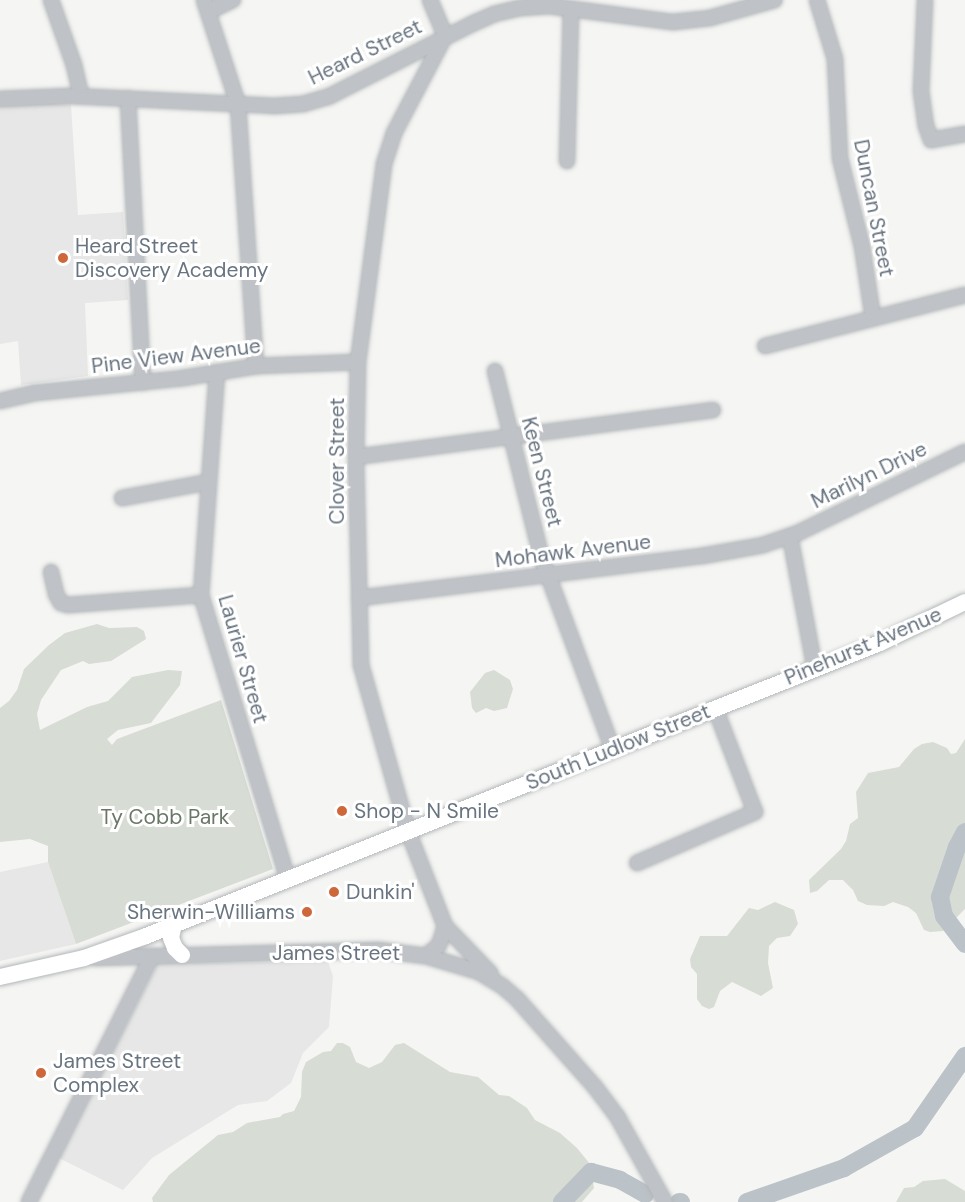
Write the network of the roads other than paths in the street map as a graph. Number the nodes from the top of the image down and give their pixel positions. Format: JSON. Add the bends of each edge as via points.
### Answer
{"nodes":[{"id":1,"x":51,"y":0,"type":"edge"},
{"id":2,"x":233,"y":0,"type":"edge"},
{"id":3,"x":430,"y":0,"type":"edge"},
{"id":4,"x":775,"y":0,"type":"edge"},
{"id":5,"x":817,"y":0,"type":"edge"},
{"id":6,"x":925,"y":0,"type":"edge"},
{"id":7,"x":206,"y":6,"type":"edge"},
{"id":8,"x":572,"y":9,"type":"junction"},
{"id":9,"x":445,"y":36,"type":"junction"},
{"id":10,"x":81,"y":96,"type":"junction"},
{"id":11,"x":128,"y":98,"type":"junction"},
{"id":12,"x":0,"y":99,"type":"edge"},
{"id":13,"x":238,"y":104,"type":"junction"},
{"id":14,"x":965,"y":134,"type":"edge"},
{"id":15,"x":567,"y":160,"type":"dead end"},
{"id":16,"x":965,"y":295,"type":"edge"},
{"id":17,"x":873,"y":318,"type":"junction"},
{"id":18,"x":765,"y":346,"type":"dead end"},
{"id":19,"x":358,"y":362,"type":"junction"},
{"id":20,"x":256,"y":366,"type":"junction"},
{"id":21,"x":495,"y":371,"type":"dead end"},
{"id":22,"x":217,"y":372,"type":"junction"},
{"id":23,"x":143,"y":383,"type":"junction"},
{"id":24,"x":0,"y":400,"type":"edge"},
{"id":25,"x":713,"y":410,"type":"dead end"},
{"id":26,"x":512,"y":437,"type":"junction"},
{"id":27,"x":965,"y":452,"type":"edge"},
{"id":28,"x":356,"y":457,"type":"junction"},
{"id":29,"x":208,"y":482,"type":"junction"},
{"id":30,"x":122,"y":498,"type":"dead end"},
{"id":31,"x":790,"y":536,"type":"junction"},
{"id":32,"x":51,"y":572,"type":"dead end"},
{"id":33,"x":547,"y":575,"type":"junction"},
{"id":34,"x":201,"y":595,"type":"junction"},
{"id":35,"x":359,"y":598,"type":"junction"},
{"id":36,"x":965,"y":602,"type":"edge"},
{"id":37,"x":814,"y":669,"type":"junction"},
{"id":38,"x":761,"y":690,"type":"joint"},
{"id":39,"x":715,"y":708,"type":"junction"},
{"id":40,"x":614,"y":750,"type":"junction"},
{"id":41,"x":408,"y":831,"type":"junction"},
{"id":42,"x":637,"y":863,"type":"dead end"},
{"id":43,"x":288,"y":879,"type":"junction"},
{"id":44,"x":174,"y":924,"type":"junction"},
{"id":45,"x":445,"y":926,"type":"junction"},
{"id":46,"x":182,"y":955,"type":"junction"},
{"id":47,"x":152,"y":956,"type":"junction"},
{"id":48,"x":426,"y":956,"type":"junction"},
{"id":49,"x":84,"y":958,"type":"junction"},
{"id":50,"x":0,"y":977,"type":"edge"},
{"id":51,"x":505,"y":988,"type":"junction"},
{"id":52,"x":29,"y":1202,"type":"edge"},
{"id":53,"x":665,"y":1202,"type":"edge"}],
"edges":[{"from":1,"to":10,"type":"street"},
{"from":2,"to":7,"type":"street"},
{"from":3,"to":9,"type":"street"},
{"from":4,"to":8,"type":"street","name":"Heard Street","via":[[710,18],[672,22]]},
{"from":5,"to":17,"type":"street","name":"Duncan Street","via":[[835,59],[840,158],[862,246]]},
{"from":6,"to":14,"type":"street","via":[[921,91],[926,126],[931,140]]},
{"from":7,"to":13,"type":"street"},
{"from":8,"to":9,"type":"street","name":"Heard Street","via":[[520,8],[494,14]]},
{"from":8,"to":15,"type":"street"},
{"from":9,"to":13,"type":"street","name":"Heard Street","via":[[316,101],[274,106]]},
{"from":9,"to":19,"type":"street","name":"Clover Street","via":[[394,133],[384,164]]},
{"from":10,"to":11,"type":"street","name":"Heard Street"},
{"from":10,"to":12,"type":"street","name":"Heard Street"},
{"from":11,"to":13,"type":"street","name":"Heard Street"},
{"from":11,"to":23,"type":"street"},
{"from":13,"to":20,"type":"street"},
{"from":16,"to":17,"type":"street"},
{"from":17,"to":18,"type":"street"},
{"from":19,"to":20,"type":"street","name":"Pine View Avenue"},
{"from":19,"to":28,"type":"street","name":"Clover Street"},
{"from":20,"to":22,"type":"street","name":"Pine View Avenue"},
{"from":21,"to":26,"type":"street","name":"Keen Street"},
{"from":22,"to":23,"type":"street","name":"Pine View Avenue"},
{"from":22,"to":29,"type":"street","name":"Laurier Street"},
{"from":23,"to":24,"type":"street","name":"Pine View Avenue"},
{"from":25,"to":26,"type":"street"},
{"from":26,"to":28,"type":"street"},
{"from":26,"to":33,"type":"street","name":"Keen Street"},
{"from":27,"to":31,"type":"street","name":"Marilyn Drive"},
{"from":28,"to":35,"type":"street","name":"Clover Street"},
{"from":29,"to":30,"type":"street"},
{"from":29,"to":34,"type":"street","name":"Laurier Street"},
{"from":31,"to":33,"type":"street","name":"Mohawk Avenue","via":[[733,552]]},
{"from":31,"to":37,"type":"street"},
{"from":32,"to":34,"type":"street","via":[[56,594],[61,603],[68,605]]},
{"from":33,"to":35,"type":"street","name":"Mohawk Avenue"},
{"from":33,"to":40,"type":"street","name":"Keen Street"},
{"from":34,"to":43,"type":"street","name":"Laurier Street"},
{"from":35,"to":41,"type":"street","name":"Clover Street","via":[[364,682]]},
{"from":36,"to":37,"type":"main road","name":"Pinehurst Avenue","via":[[880,644]]},
{"from":37,"to":38,"type":"main road","name":"Pinehurst Avenue"},
{"from":38,"to":39,"type":"main road","name":"South Ludlow Street"},
{"from":39,"to":40,"type":"main road","name":"South Ludlow Street"},
{"from":39,"to":42,"type":"street","via":[[755,813]]},
{"from":40,"to":41,"type":"main road","name":"South Ludlow Street"},
{"from":41,"to":43,"type":"main road","name":"South Ludlow Street"},
{"from":41,"to":45,"type":"street","name":"Clover Street"},
{"from":43,"to":44,"type":"main road","name":"South Ludlow Street"},
{"from":44,"to":46,"type":"main road","via":[[171,938]]},
{"from":44,"to":49,"type":"main road","name":"South Ludlow Street"},
{"from":45,"to":48,"type":"street","via":[[439,945]]},
{"from":45,"to":51,"type":"street","name":"Clover Street"},
{"from":46,"to":47,"type":"street","name":"James Street"},
{"from":46,"to":48,"type":"street","name":"James Street","via":[[352,950]]},
{"from":47,"to":49,"type":"street","name":"James Street"},
{"from":47,"to":52,"type":"street"},
{"from":48,"to":51,"type":"street","name":"James Street","via":[[469,968]]},
{"from":49,"to":50,"type":"main road","name":"James Street"},
{"from":51,"to":53,"type":"street","name":"James Street","via":[[604,1097]]}]}
